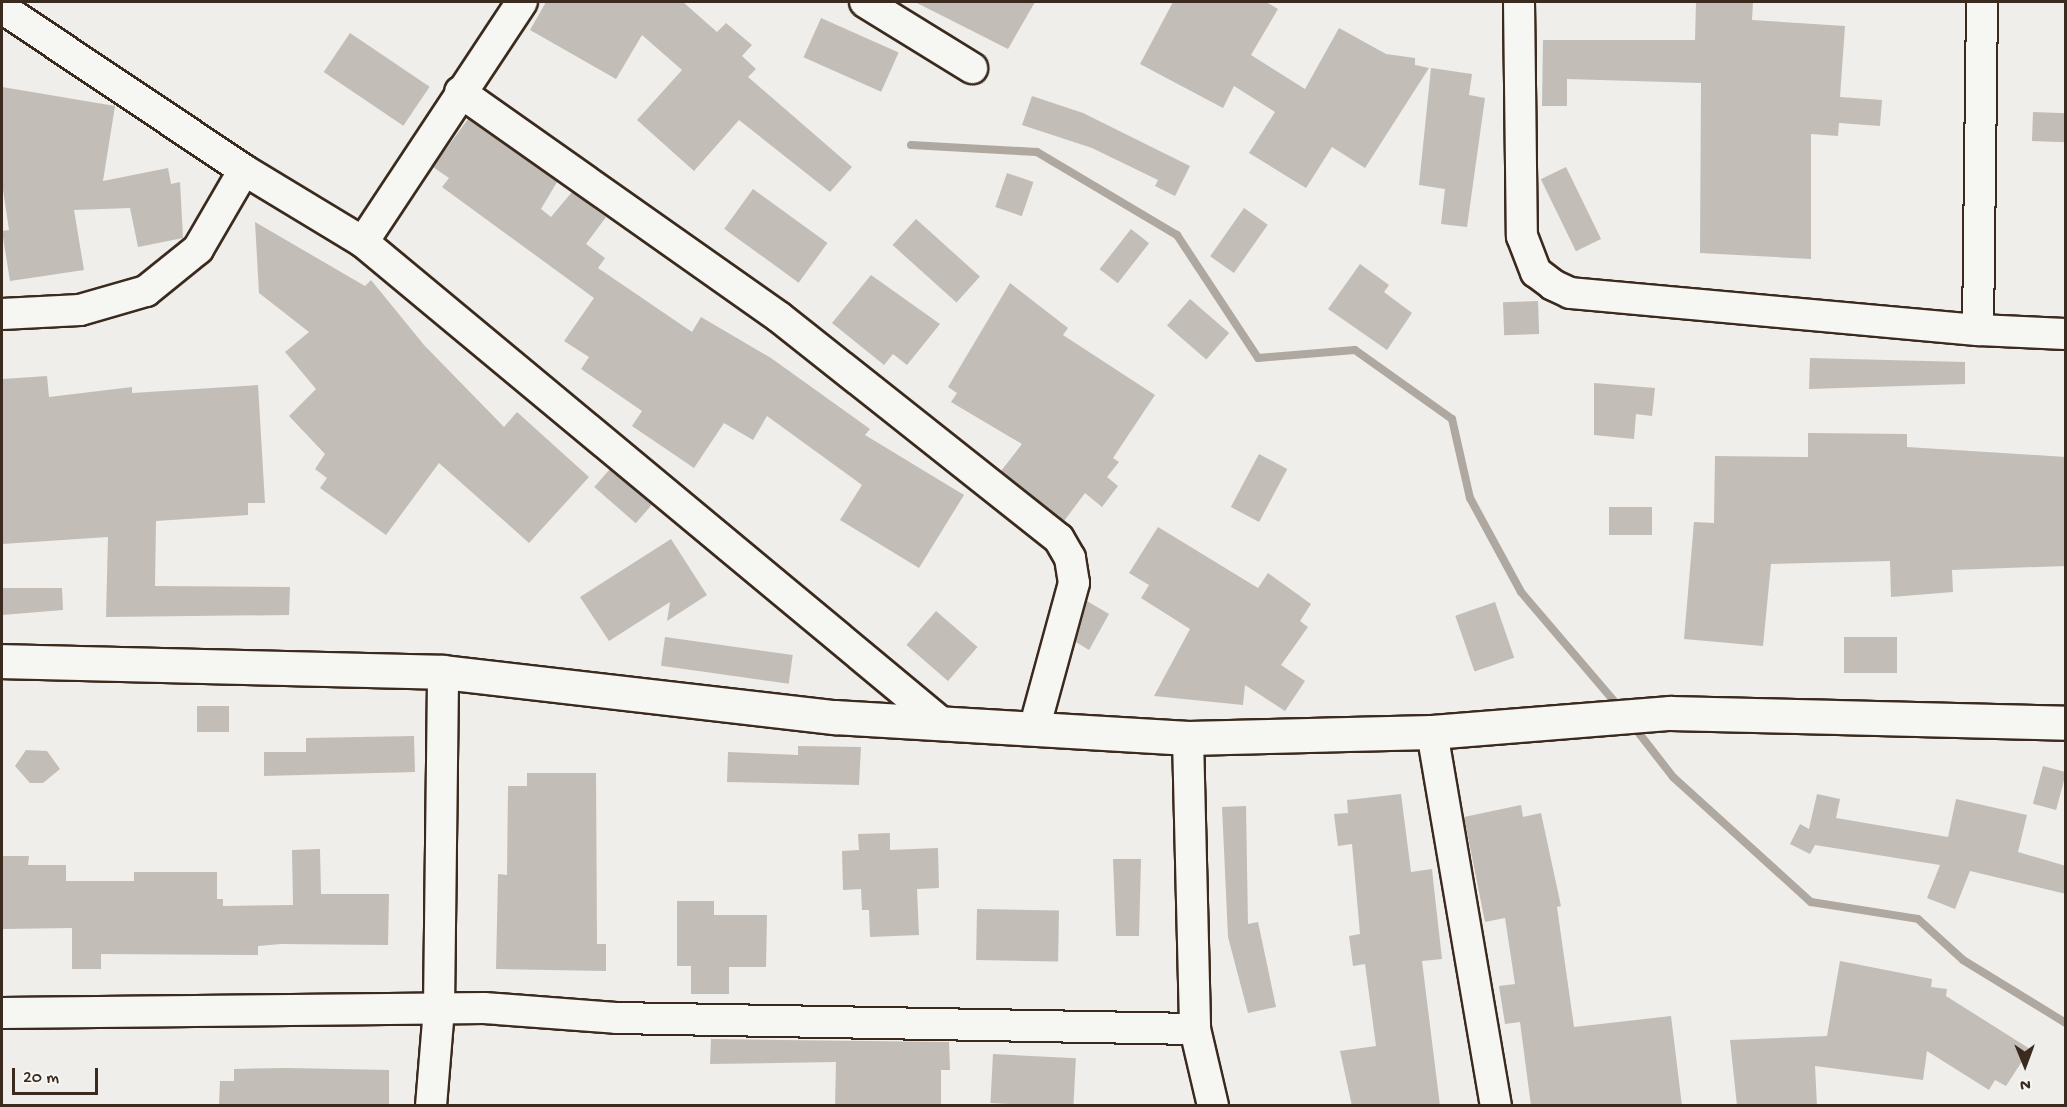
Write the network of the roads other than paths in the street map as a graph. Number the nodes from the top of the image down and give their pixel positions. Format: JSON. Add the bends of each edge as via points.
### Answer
{"nodes":[{"id":1,"x":522,"y":2,"type":"edge"},
{"id":2,"x":865,"y":2,"type":"edge"},
{"id":3,"x":1519,"y":2,"type":"edge"},
{"id":4,"x":1982,"y":2,"type":"edge"},
{"id":5,"x":2,"y":8,"type":"edge"},
{"id":6,"x":972,"y":68,"type":"dead end"},
{"id":7,"x":460,"y":92,"type":"junction"},
{"id":8,"x":244,"y":170,"type":"junction"},
{"id":9,"x":363,"y":242,"type":"junction"},
{"id":10,"x":2,"y":314,"type":"edge"},
{"id":11,"x":1978,"y":330,"type":"junction"},
{"id":12,"x":2066,"y":334,"type":"edge"},
{"id":13,"x":2,"y":661,"type":"edge"},
{"id":14,"x":443,"y":672,"type":"junction"},
{"id":15,"x":2066,"y":723,"type":"edge"},
{"id":16,"x":943,"y":724,"type":"junction"},
{"id":17,"x":1034,"y":729,"type":"junction"},
{"id":18,"x":1432,"y":732,"type":"junction"},
{"id":19,"x":1188,"y":738,"type":"junction"},
{"id":20,"x":439,"y":1008,"type":"junction"},
{"id":21,"x":2,"y":1013,"type":"edge"},
{"id":22,"x":1195,"y":1029,"type":"junction"},
{"id":23,"x":431,"y":1106,"type":"edge"},
{"id":24,"x":1213,"y":1106,"type":"edge"},
{"id":25,"x":1496,"y":1106,"type":"edge"}],
"edges":[{"from":1,"to":7,"type":"street"},
{"from":2,"to":6,"type":"street"},
{"from":3,"to":11,"type":"street","via":[[1522,236],[1536,272],[1553,285],[1570,292]]},
{"from":4,"to":11,"type":"street"},
{"from":5,"to":8,"type":"street"},
{"from":7,"to":9,"type":"street"},
{"from":7,"to":17,"type":"street","via":[[779,317],[1059,539],[1070,558],[1074,584]]},
{"from":8,"to":9,"type":"street"},
{"from":8,"to":10,"type":"street","via":[[198,249],[146,291],[80,310]]},
{"from":9,"to":16,"type":"street"},
{"from":11,"to":12,"type":"street"},
{"from":13,"to":14,"type":"street"},
{"from":14,"to":16,"type":"street"},
{"from":14,"to":20,"type":"street"},
{"from":15,"to":18,"type":"street","via":[[1670,713]]},
{"from":16,"to":17,"type":"street"},
{"from":17,"to":19,"type":"street"},
{"from":18,"to":19,"type":"street"},
{"from":18,"to":25,"type":"street"},
{"from":19,"to":22,"type":"street"},
{"from":20,"to":21,"type":"street"},
{"from":20,"to":22,"type":"street","via":[[616,1018]]},
{"from":20,"to":23,"type":"street"},
{"from":22,"to":24,"type":"street"}]}
